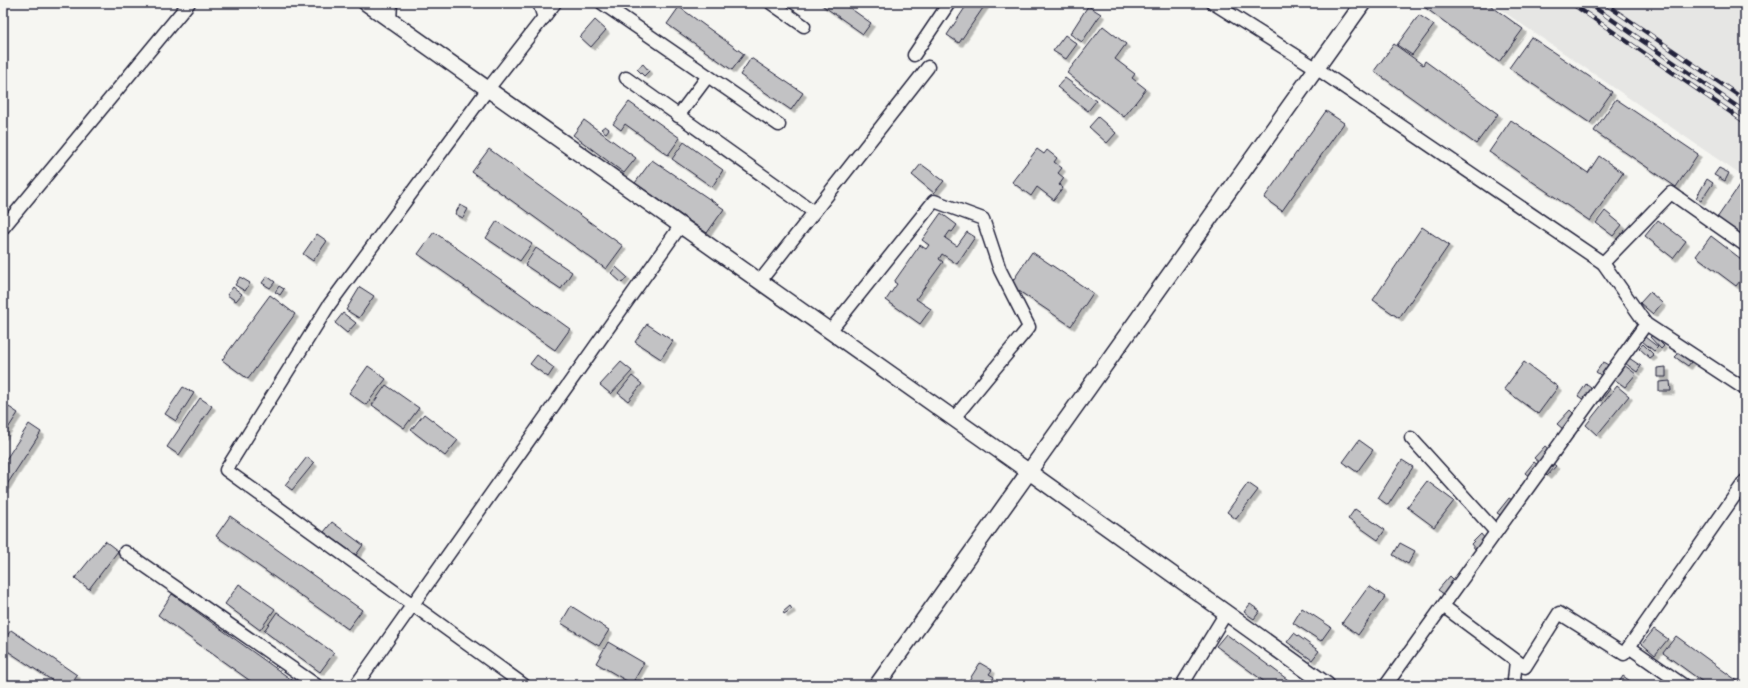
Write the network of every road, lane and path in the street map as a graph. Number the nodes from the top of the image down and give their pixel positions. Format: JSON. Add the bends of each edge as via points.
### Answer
{"nodes":[{"id":1,"x":189,"y":3,"type":"edge"},
{"id":2,"x":366,"y":3,"type":"edge"},
{"id":3,"x":391,"y":3,"type":"edge"},
{"id":4,"x":539,"y":3,"type":"edge"},
{"id":5,"x":555,"y":3,"type":"edge"},
{"id":6,"x":602,"y":3,"type":"edge"},
{"id":7,"x":771,"y":3,"type":"edge"},
{"id":8,"x":949,"y":3,"type":"edge"},
{"id":9,"x":1213,"y":3,"type":"edge"},
{"id":10,"x":1363,"y":3,"type":"edge"},
{"id":11,"x":544,"y":18,"type":"junction"},
{"id":12,"x":390,"y":21,"type":"junction"},
{"id":13,"x":804,"y":26,"type":"dead end"},
{"id":14,"x":914,"y":55,"type":"dead end"},
{"id":15,"x":928,"y":67,"type":"dead end"},
{"id":16,"x":1316,"y":68,"type":"junction"},
{"id":17,"x":708,"y":76,"type":"junction"},
{"id":18,"x":626,"y":78,"type":"dead end"},
{"id":19,"x":488,"y":89,"type":"junction"},
{"id":20,"x":678,"y":116,"type":"junction"},
{"id":21,"x":779,"y":125,"type":"dead end"},
{"id":22,"x":814,"y":212,"type":"junction"},
{"id":23,"x":681,"y":226,"type":"junction"},
{"id":24,"x":3,"y":228,"type":"edge"},
{"id":25,"x":1745,"y":245,"type":"edge"},
{"id":26,"x":1603,"y":263,"type":"junction"},
{"id":27,"x":760,"y":281,"type":"junction"},
{"id":28,"x":1646,"y":324,"type":"junction"},
{"id":29,"x":830,"y":331,"type":"junction"},
{"id":30,"x":1745,"y":389,"type":"edge"},
{"id":31,"x":954,"y":418,"type":"junction"},
{"id":32,"x":1411,"y":438,"type":"dead end"},
{"id":33,"x":1028,"y":471,"type":"junction"},
{"id":34,"x":1745,"y":481,"type":"edge"},
{"id":35,"x":1496,"y":532,"type":"junction"},
{"id":36,"x":125,"y":552,"type":"dead end"},
{"id":37,"x":412,"y":605,"type":"junction"},
{"id":38,"x":1443,"y":606,"type":"junction"},
{"id":39,"x":1226,"y":613,"type":"junction"},
{"id":40,"x":1629,"y":647,"type":"junction"},
{"id":41,"x":1516,"y":661,"type":"junction"},
{"id":42,"x":316,"y":685,"type":"edge"},
{"id":43,"x":356,"y":685,"type":"edge"},
{"id":44,"x":524,"y":685,"type":"edge"},
{"id":45,"x":877,"y":685,"type":"edge"},
{"id":46,"x":1182,"y":685,"type":"edge"},
{"id":47,"x":1327,"y":685,"type":"edge"},
{"id":48,"x":1386,"y":685,"type":"edge"},
{"id":49,"x":1517,"y":685,"type":"edge"},
{"id":50,"x":1683,"y":685,"type":"edge"}],
"edges":[{"from":1,"to":24,"type":"street"},
{"from":2,"to":12,"type":"street"},
{"from":3,"to":12,"type":"street"},
{"from":4,"to":11,"type":"street"},
{"from":5,"to":11,"type":"street"},
{"from":6,"to":17,"type":"street"},
{"from":7,"to":13,"type":"street"},
{"from":8,"to":14,"type":"street"},
{"from":9,"to":16,"type":"street"},
{"from":10,"to":16,"type":"street"},
{"from":11,"to":19,"type":"street"},
{"from":12,"to":19,"type":"street"},
{"from":15,"to":22,"type":"street"},
{"from":16,"to":26,"type":"street"},
{"from":16,"to":33,"type":"street"},
{"from":17,"to":20,"type":"street"},
{"from":17,"to":21,"type":"street"},
{"from":18,"to":20,"type":"street"},
{"from":19,"to":23,"type":"street"},
{"from":19,"to":37,"type":"street","via":[[329,305],[226,470]]},
{"from":20,"to":22,"type":"street"},
{"from":22,"to":27,"type":"street"},
{"from":23,"to":27,"type":"street"},
{"from":23,"to":37,"type":"street"},
{"from":25,"to":26,"type":"street","via":[[1671,193]]},
{"from":26,"to":28,"type":"street"},
{"from":27,"to":29,"type":"street"},
{"from":28,"to":30,"type":"street"},
{"from":28,"to":35,"type":"street"},
{"from":29,"to":31,"type":"street"},
{"from":29,"to":31,"type":"street","via":[[934,201],[983,219],[1000,270],[1029,327]]},
{"from":31,"to":33,"type":"street"},
{"from":32,"to":35,"type":"street"},
{"from":33,"to":39,"type":"street"},
{"from":33,"to":45,"type":"street"},
{"from":34,"to":40,"type":"street"},
{"from":35,"to":38,"type":"street"},
{"from":36,"to":42,"type":"street"},
{"from":37,"to":43,"type":"street"},
{"from":37,"to":44,"type":"street"},
{"from":38,"to":41,"type":"street"},
{"from":38,"to":48,"type":"street"},
{"from":39,"to":46,"type":"street"},
{"from":39,"to":47,"type":"street"},
{"from":40,"to":41,"type":"street","via":[[1624,654],[1559,613],[1524,667]]},
{"from":40,"to":50,"type":"street"},
{"from":41,"to":49,"type":"street","via":[[1514,680]]}]}
